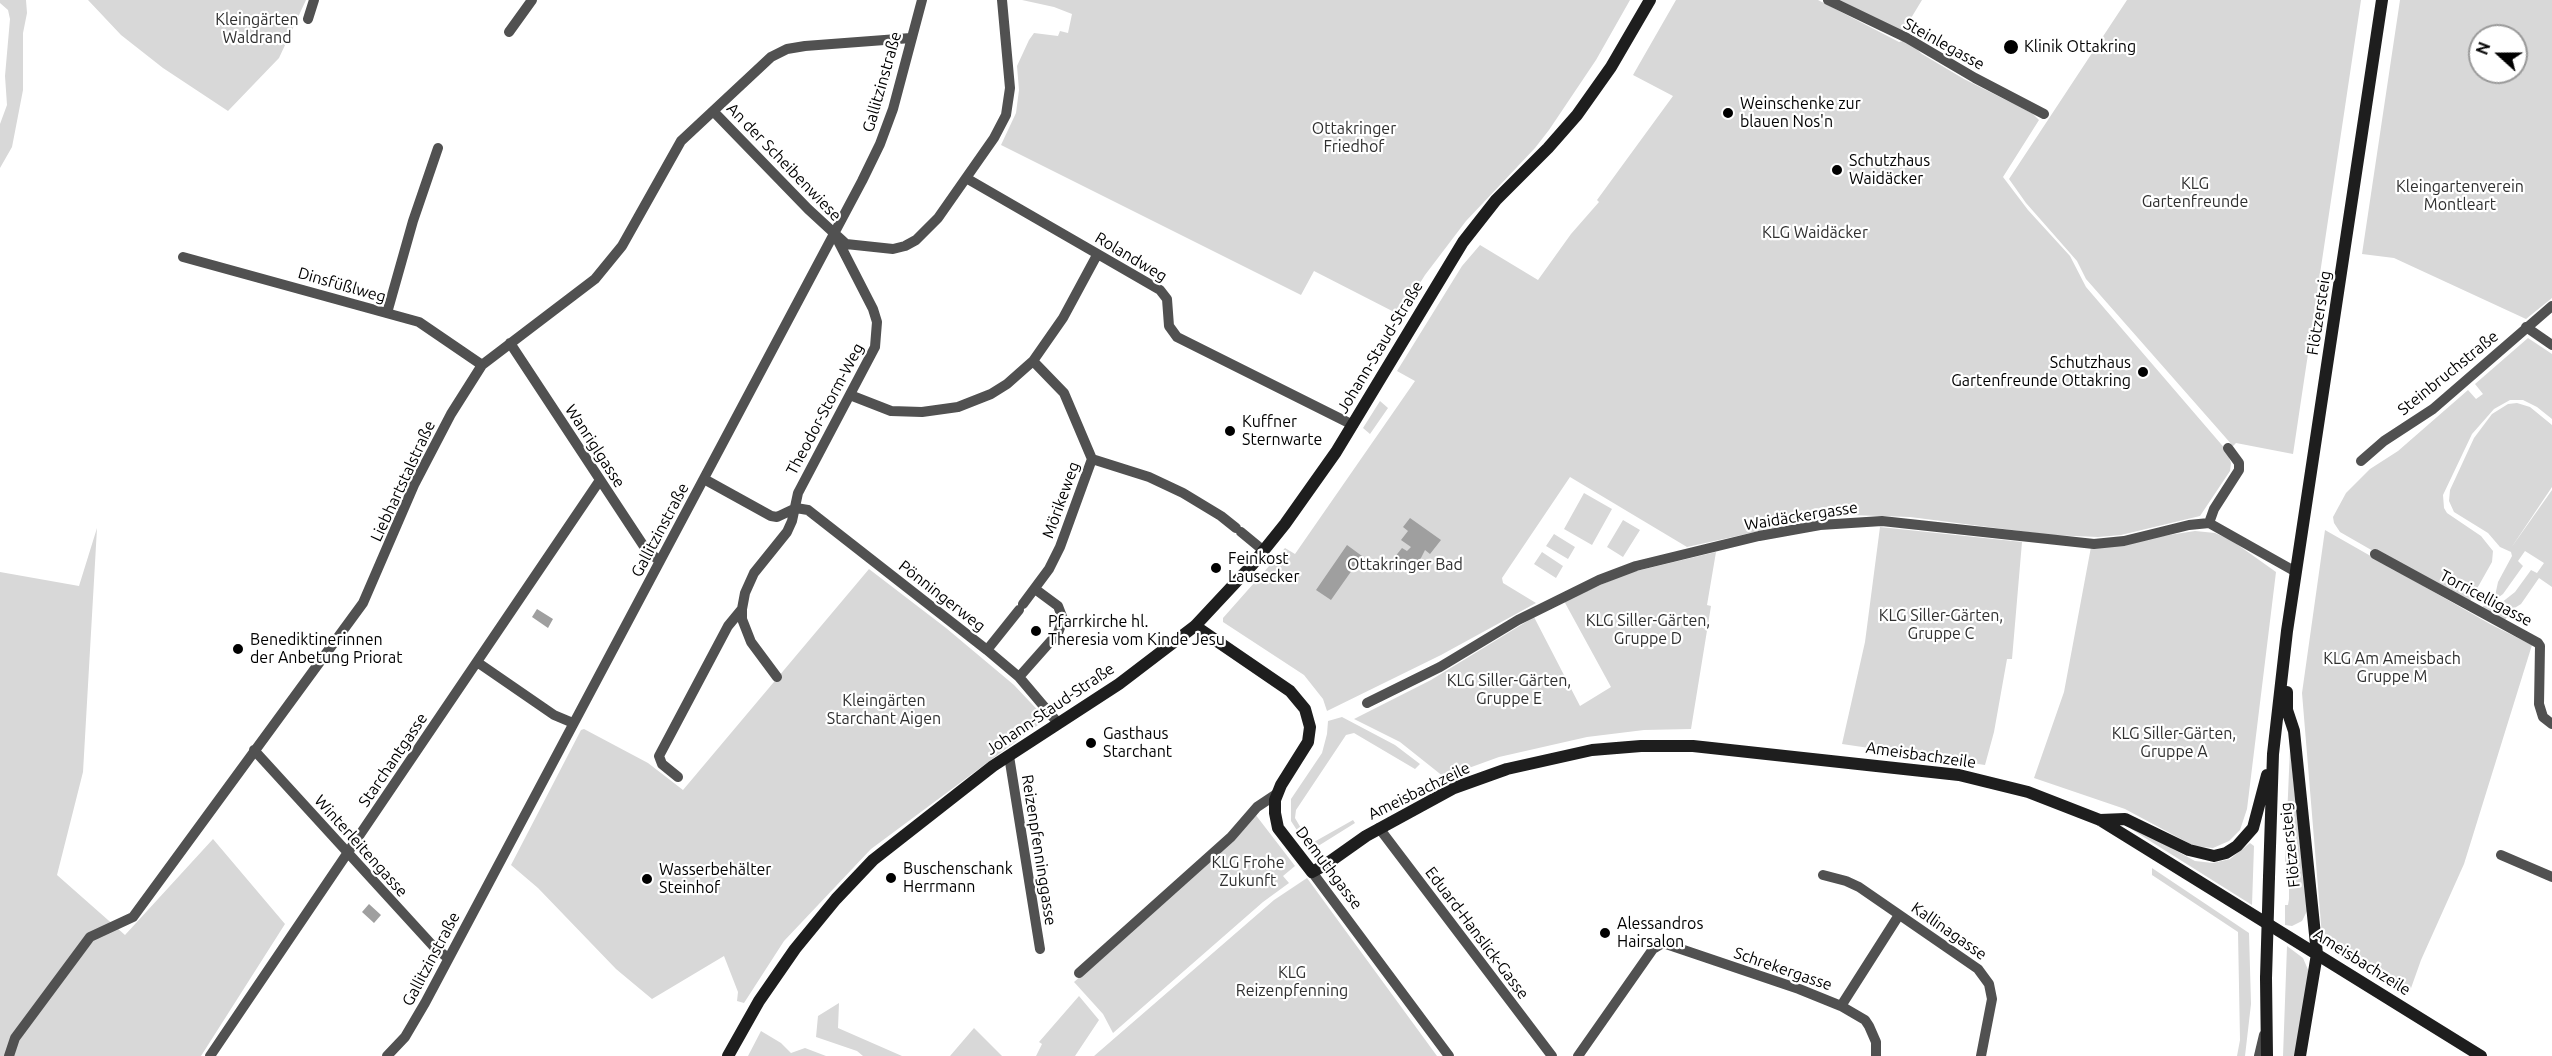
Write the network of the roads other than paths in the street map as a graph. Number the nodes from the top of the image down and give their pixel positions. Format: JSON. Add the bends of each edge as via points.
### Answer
{"nodes":[{"id":1,"x":314,"y":0,"type":"edge"},
{"id":2,"x":532,"y":0,"type":"edge"},
{"id":3,"x":922,"y":0,"type":"edge"},
{"id":4,"x":1002,"y":0,"type":"edge"},
{"id":5,"x":1650,"y":0,"type":"edge"},
{"id":6,"x":1828,"y":0,"type":"edge"},
{"id":7,"x":2382,"y":0,"type":"edge"},
{"id":8,"x":308,"y":18,"type":"dead end"},
{"id":9,"x":509,"y":32,"type":"dead end"},
{"id":10,"x":911,"y":38,"type":"junction"},
{"id":11,"x":713,"y":111,"type":"junction"},
{"id":12,"x":2044,"y":114,"type":"dead end"},
{"id":13,"x":438,"y":148,"type":"dead end"},
{"id":14,"x":966,"y":178,"type":"junction"},
{"id":15,"x":835,"y":235,"type":"junction"},
{"id":16,"x":1097,"y":255,"type":"junction"},
{"id":17,"x":183,"y":257,"type":"dead end"},
{"id":18,"x":2552,"y":306,"type":"edge"},
{"id":19,"x":387,"y":313,"type":"junction"},
{"id":20,"x":2526,"y":327,"type":"junction"},
{"id":21,"x":510,"y":343,"type":"junction"},
{"id":22,"x":2552,"y":345,"type":"edge"},
{"id":23,"x":1034,"y":361,"type":"junction"},
{"id":24,"x":482,"y":364,"type":"junction"},
{"id":25,"x":850,"y":395,"type":"junction"},
{"id":26,"x":1353,"y":424,"type":"junction"},
{"id":27,"x":2228,"y":448,"type":"dead end"},
{"id":28,"x":1092,"y":459,"type":"junction"},
{"id":29,"x":2361,"y":461,"type":"dead end"},
{"id":30,"x":704,"y":479,"type":"junction"},
{"id":31,"x":600,"y":480,"type":"junction"},
{"id":32,"x":796,"y":508,"type":"junction"},
{"id":33,"x":2209,"y":523,"type":"junction"},
{"id":34,"x":1264,"y":551,"type":"junction"},
{"id":35,"x":2375,"y":554,"type":"dead end"},
{"id":36,"x":660,"y":561,"type":"junction"},
{"id":37,"x":2296,"y":572,"type":"junction"},
{"id":38,"x":1035,"y":589,"type":"junction"},
{"id":39,"x":742,"y":609,"type":"junction"},
{"id":40,"x":1195,"y":626,"type":"junction"},
{"id":41,"x":2287,"y":631,"type":"junction"},
{"id":42,"x":987,"y":650,"type":"junction"},
{"id":43,"x":477,"y":662,"type":"junction"},
{"id":44,"x":777,"y":677,"type":"dead end"},
{"id":45,"x":1018,"y":677,"type":"junction"},
{"id":46,"x":1367,"y":703,"type":"dead end"},
{"id":47,"x":573,"y":723,"type":"junction"},
{"id":48,"x":1058,"y":723,"type":"junction"},
{"id":49,"x":2552,"y":724,"type":"edge"},
{"id":50,"x":254,"y":750,"type":"junction"},
{"id":51,"x":2273,"y":754,"type":"junction"},
{"id":52,"x":1009,"y":756,"type":"junction"},
{"id":53,"x":678,"y":777,"type":"dead end"},
{"id":54,"x":1278,"y":793,"type":"junction"},
{"id":55,"x":2100,"y":820,"type":"junction"},
{"id":56,"x":1379,"y":828,"type":"junction"},
{"id":57,"x":347,"y":854,"type":"junction"},
{"id":58,"x":2500,"y":855,"type":"dead end"},
{"id":59,"x":1312,"y":872,"type":"junction"},
{"id":60,"x":1823,"y":875,"type":"dead end"},
{"id":61,"x":2552,"y":877,"type":"edge"},
{"id":62,"x":1899,"y":915,"type":"junction"},
{"id":63,"x":1040,"y":949,"type":"dead end"},
{"id":64,"x":2317,"y":954,"type":"junction"},
{"id":65,"x":448,"y":958,"type":"junction"},
{"id":66,"x":1079,"y":973,"type":"dead end"},
{"id":67,"x":1841,"y":1006,"type":"junction"},
{"id":68,"x":2265,"y":1029,"type":"junction"},
{"id":69,"x":9,"y":1056,"type":"edge"},
{"id":70,"x":210,"y":1056,"type":"edge"},
{"id":71,"x":387,"y":1056,"type":"edge"},
{"id":72,"x":728,"y":1056,"type":"edge"},
{"id":73,"x":1449,"y":1056,"type":"edge"},
{"id":74,"x":1552,"y":1056,"type":"edge"},
{"id":75,"x":1578,"y":1056,"type":"edge"},
{"id":76,"x":1876,"y":1056,"type":"edge"},
{"id":77,"x":1981,"y":1056,"type":"edge"},
{"id":78,"x":2259,"y":1056,"type":"edge"},
{"id":79,"x":2267,"y":1056,"type":"edge"},
{"id":80,"x":2300,"y":1056,"type":"edge"},
{"id":81,"x":2481,"y":1056,"type":"edge"}],
"edges":[{"from":1,"to":8,"type":"street"},
{"from":2,"to":9,"type":"street"},
{"from":3,"to":10,"type":"street","name":"Gallitzinstraße"},
{"from":4,"to":14,"type":"street","via":[[1009,106],[994,138]]},
{"from":5,"to":26,"type":"street","name":"Johann-Staud-Straße","via":[[1611,68],[1577,115],[1496,200],[1463,242]]},
{"from":6,"to":12,"type":"street","name":"Steinlegasse","via":[[1907,38]]},
{"from":7,"to":37,"type":"street","name":"Flötzersteig"},
{"from":10,"to":11,"type":"street","name":"Liebhartstalstraße","via":[[787,49],[757,67]]},
{"from":10,"to":15,"type":"street","name":"Gallitzinstraße","via":[[880,144]]},
{"from":11,"to":15,"type":"street","name":"An der Scheibenwiese"},
{"from":11,"to":21,"type":"street","name":"Liebhartstalstraße","via":[[681,141],[622,246],[595,279]]},
{"from":13,"to":19,"type":"street"},
{"from":14,"to":15,"type":"street","via":[[927,231],[905,246],[858,247]]},
{"from":14,"to":16,"type":"street","name":"Rolandweg"},
{"from":15,"to":25,"type":"street","name":"Theodor-Storm-Weg","via":[[877,322],[875,347]]},
{"from":15,"to":30,"type":"street","name":"Gallitzinstraße"},
{"from":16,"to":23,"type":"street"},
{"from":16,"to":26,"type":"street","name":"Rolandweg","via":[[1163,293],[1169,303],[1170,329],[1177,337]]},
{"from":17,"to":19,"type":"street","name":"Dinsfüßlweg"},
{"from":18,"to":20,"type":"street","name":"Steinbruchstraße"},
{"from":19,"to":24,"type":"street","name":"Dinsfüßlweg","via":[[419,322]]},
{"from":20,"to":22,"type":"street"},
{"from":20,"to":29,"type":"street","name":"Steinbruchstraße","via":[[2433,409]]},
{"from":21,"to":24,"type":"street","name":"Liebhartstalstraße"},
{"from":21,"to":31,"type":"street","name":"Wanriglgasse"},
{"from":23,"to":25,"type":"street","via":[[991,394],[940,411],[891,411]]},
{"from":23,"to":28,"type":"street","name":"Mörikeweg","via":[[1064,393]]},
{"from":24,"to":50,"type":"street","name":"Liebhartstalstraße","via":[[414,485],[363,603]]},
{"from":25,"to":32,"type":"street","name":"Theodor-Storm-Weg","via":[[798,492]]},
{"from":26,"to":34,"type":"street","name":"Johann-Staud-Straße"},
{"from":27,"to":33,"type":"street","via":[[2239,470]]},
{"from":28,"to":34,"type":"street","via":[[1149,477],[1183,493],[1221,516]]},
{"from":28,"to":38,"type":"street","name":"Mörikeweg","via":[[1060,547]]},
{"from":30,"to":32,"type":"street","via":[[771,516]]},
{"from":30,"to":36,"type":"street","name":"Gallitzinstraße"},
{"from":31,"to":36,"type":"street","name":"Wanriglgasse","via":[[647,551]]},
{"from":31,"to":43,"type":"street","name":"Starchantgasse"},
{"from":32,"to":39,"type":"street","name":"Theodor-Storm-Weg","via":[[787,532],[750,581]]},
{"from":32,"to":42,"type":"street","name":"Pönningerweg","via":[[808,510]]},
{"from":33,"to":37,"type":"street"},
{"from":33,"to":46,"type":"street","name":"Waidäckergasse","via":[[2094,544],[1882,521],[1820,525],[1759,537],[1636,566],[1599,580]]},
{"from":34,"to":40,"type":"street","name":"Johann-Staud-Straße"},
{"from":35,"to":49,"type":"street","name":"Torricelligasse","via":[[2538,643],[2539,704],[2543,717]]},
{"from":36,"to":47,"type":"street","name":"Gallitzinstraße"},
{"from":37,"to":41,"type":"street","name":"Flötzersteig"},
{"from":38,"to":42,"type":"street","name":"Mörikeweg"},
{"from":38,"to":45,"type":"street","via":[[1058,606],[1063,619],[1058,633]]},
{"from":39,"to":44,"type":"street","via":[[751,642]]},
{"from":39,"to":53,"type":"street","name":"Theodor-Storm-Weg","via":[[728,626],[659,756],[662,764]]},
{"from":40,"to":48,"type":"street","name":"Johann-Staud-Straße","via":[[1119,684]]},
{"from":40,"to":54,"type":"street","name":"Demuthgasse","via":[[1290,691],[1305,709],[1310,727],[1308,742]]},
{"from":41,"to":51,"type":"street","name":"Flötzersteig"},
{"from":41,"to":64,"type":"street","name":"Flötzersteig","via":[[2287,710],[2294,731]]},
{"from":42,"to":45,"type":"street","name":"Pönningerweg"},
{"from":43,"to":47,"type":"street","via":[[554,715]]},
{"from":43,"to":57,"type":"street","name":"Starchantgasse"},
{"from":45,"to":48,"type":"street","name":"Pönningerweg"},
{"from":47,"to":65,"type":"street","name":"Gallitzinstraße"},
{"from":48,"to":52,"type":"street","name":"Johann-Staud-Straße"},
{"from":50,"to":57,"type":"street","name":"Winterleitengasse"},
{"from":50,"to":69,"type":"street","name":"Liebhartstalstraße","via":[[133,917],[90,937],[15,1038]]},
{"from":51,"to":55,"type":"street","via":[[2253,828],[2226,853],[2202,855],[2125,819]]},
{"from":51,"to":68,"type":"street","name":"Flötzersteig","bridge":true},
{"from":52,"to":63,"type":"street","name":"Reizenpfenninggasse"},
{"from":52,"to":72,"type":"street","name":"Johann-Staud-Straße","via":[[862,870],[795,948]]},
{"from":54,"to":59,"type":"street","name":"Demuthgasse","via":[[1278,828]]},
{"from":54,"to":66,"type":"street","via":[[1257,807],[1231,837]]},
{"from":55,"to":56,"type":"street","name":"Ameisbachzeile","via":[[2028,792],[1959,775],[1693,746],[1641,746],[1592,750],[1507,769],[1454,788]]},
{"from":55,"to":64,"type":"street","name":"Ameisbachzeile"},
{"from":56,"to":59,"type":"street","name":"Ameisbachzeile"},
{"from":56,"to":74,"type":"street","name":"Eduard-Hanslick-Gasse"},
{"from":57,"to":65,"type":"street","name":"Winterleitengasse"},
{"from":57,"to":70,"type":"street","name":"Starchantgasse"},
{"from":58,"to":61,"type":"street"},
{"from":59,"to":73,"type":"street","name":"Demuthgasse"},
{"from":60,"to":62,"type":"street","name":"Kallinagasse","via":[[1859,887]]},
{"from":62,"to":67,"type":"street"},
{"from":62,"to":77,"type":"street","name":"Kallinagasse","via":[[1985,976],[1992,999]]},
{"from":64,"to":80,"type":"street","name":"Flötzersteig"},
{"from":64,"to":81,"type":"street","name":"Ameisbachzeile"},
{"from":65,"to":71,"type":"street","name":"Gallitzinstraße","via":[[405,1037]]},
{"from":67,"to":75,"type":"street","name":"Schrekergasse","via":[[1668,944],[1658,945]]},
{"from":67,"to":76,"type":"street","name":"Schrekergasse","via":[[1865,1020],[1876,1042]]},
{"from":68,"to":78,"type":"street"},
{"from":68,"to":79,"type":"street"}]}
